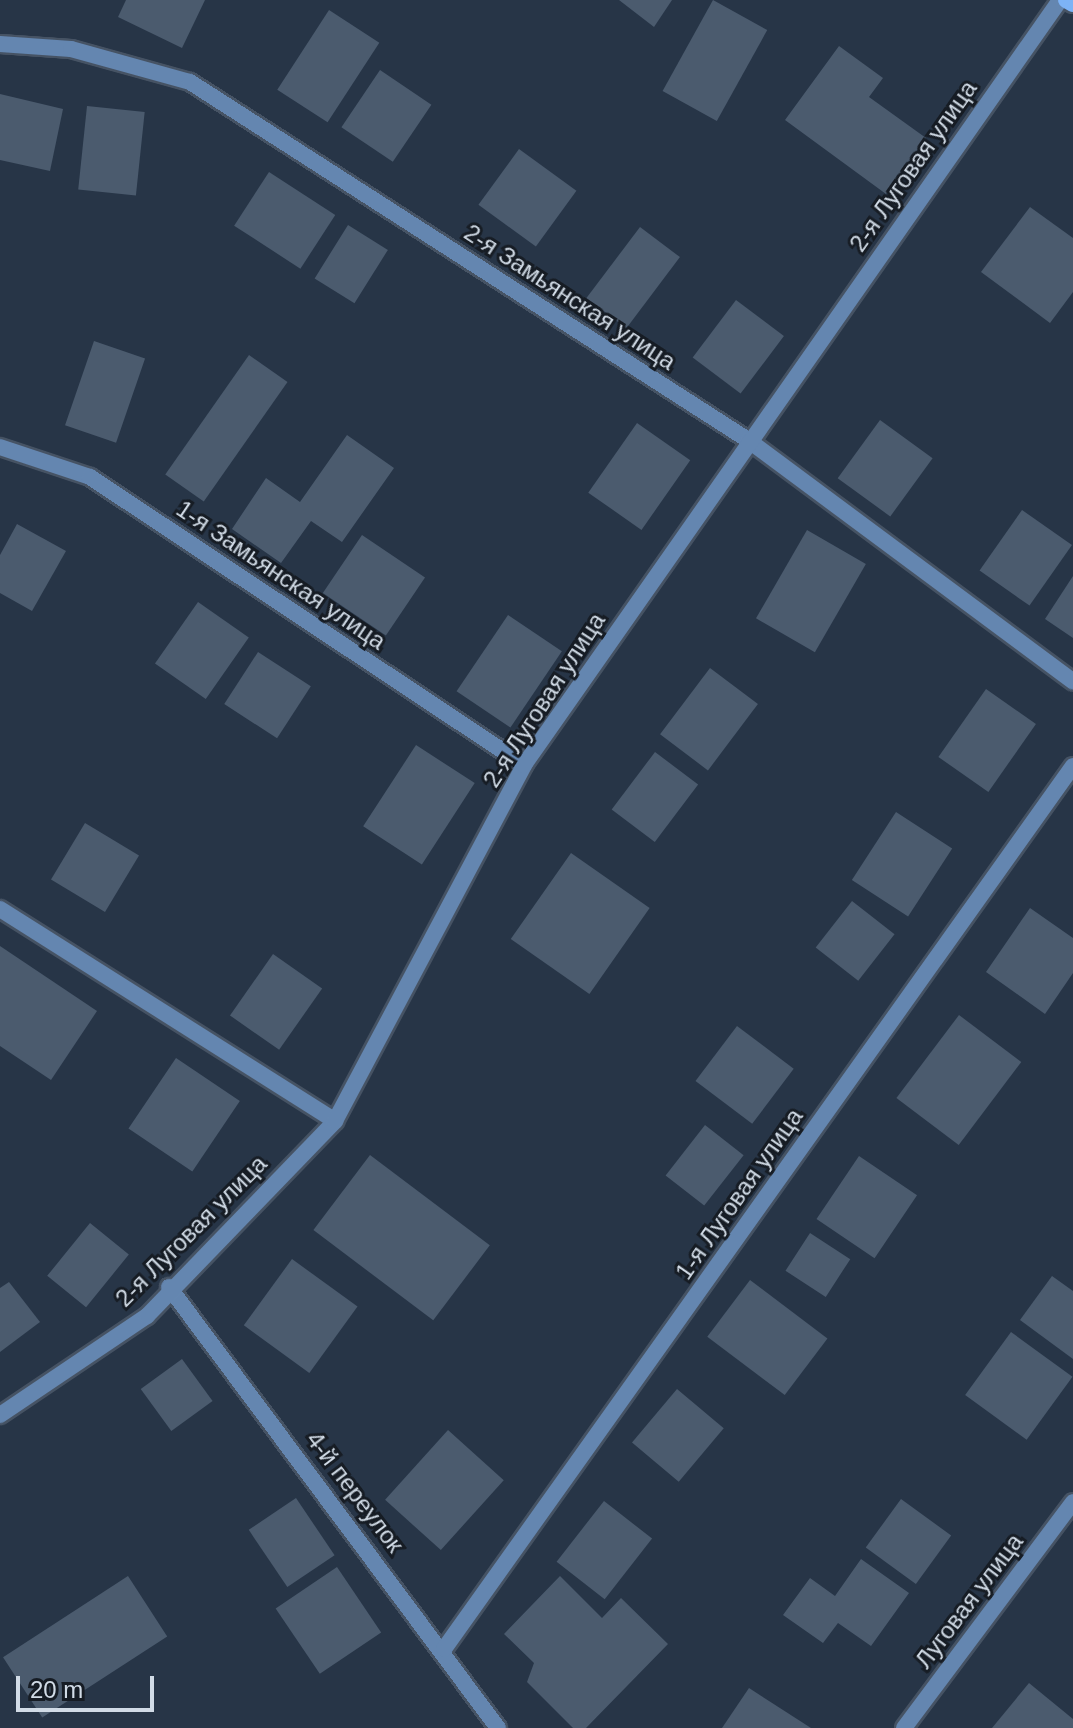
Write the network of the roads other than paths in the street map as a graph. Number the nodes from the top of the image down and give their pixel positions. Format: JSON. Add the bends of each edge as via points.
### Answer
{"nodes":[{"id":1,"x":1063,"y":0,"type":"edge"},
{"id":2,"x":1073,"y":4,"type":"edge"},
{"id":3,"x":0,"y":44,"type":"edge"},
{"id":4,"x":748,"y":440,"type":"junction"},
{"id":5,"x":0,"y":447,"type":"edge"},
{"id":6,"x":1073,"y":681,"type":"edge"},
{"id":7,"x":524,"y":765,"type":"junction"},
{"id":8,"x":1073,"y":766,"type":"edge"},
{"id":9,"x":0,"y":909,"type":"edge"},
{"id":10,"x":335,"y":1121,"type":"junction"},
{"id":11,"x":169,"y":1287,"type":"junction"},
{"id":12,"x":0,"y":1415,"type":"edge"},
{"id":13,"x":1073,"y":1502,"type":"edge"},
{"id":14,"x":444,"y":1649,"type":"junction"},
{"id":15,"x":498,"y":1728,"type":"edge"},
{"id":16,"x":904,"y":1728,"type":"edge"}],
"edges":[{"from":1,"to":2,"type":"street"},
{"from":1,"to":4,"type":"street","name":"2-я Луговая улица"},
{"from":3,"to":4,"type":"street","name":"2-я Замьянская улица","via":[[71,49],[190,82]]},
{"from":4,"to":6,"type":"street","name":"2-я Замьянская улица"},
{"from":4,"to":7,"type":"street","name":"2-я Луговая улица"},
{"from":5,"to":7,"type":"street","name":"1-я Замьянская улица","via":[[90,477]]},
{"from":7,"to":10,"type":"street","name":"2-я Луговая улица"},
{"from":8,"to":14,"type":"street","name":"1-я Луговая улица"},
{"from":9,"to":10,"type":"street"},
{"from":10,"to":11,"type":"street","name":"2-я Луговая улица"},
{"from":11,"to":12,"type":"street","name":"2-я Луговая улица","via":[[147,1316]]},
{"from":11,"to":14,"type":"street","name":"4-й переулок"},
{"from":13,"to":16,"type":"street","name":"Луговая улица"},
{"from":14,"to":15,"type":"street","name":"4-й переулок"}]}
